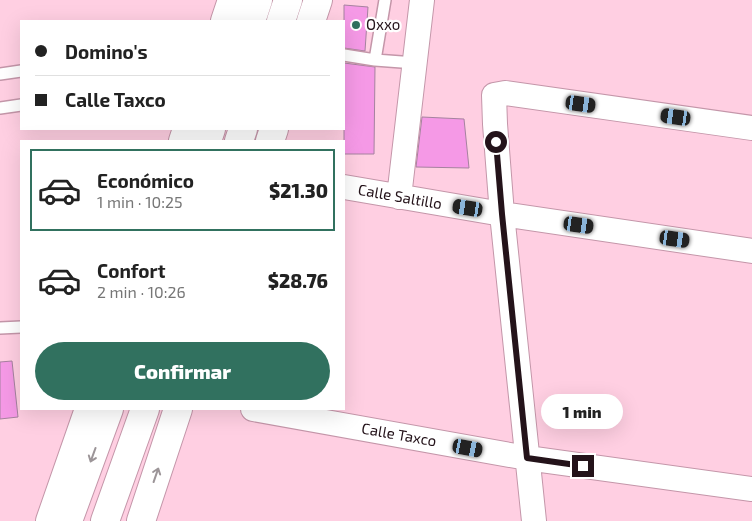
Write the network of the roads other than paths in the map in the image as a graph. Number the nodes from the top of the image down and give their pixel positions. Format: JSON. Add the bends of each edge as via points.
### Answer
{"nodes":[{"id":1,"x":232,"y":0,"type":"edge"},
{"id":2,"x":258,"y":0,"type":"edge"},
{"id":3,"x":288,"y":0,"type":"edge"},
{"id":4,"x":318,"y":0,"type":"edge"},
{"id":5,"x":384,"y":0,"type":"edge"},
{"id":6,"x":422,"y":0,"type":"edge"},
{"id":7,"x":225,"y":20,"type":"edge"},
{"id":8,"x":251,"y":20,"type":"edge"},
{"id":9,"x":281,"y":20,"type":"edge"},
{"id":10,"x":310,"y":20,"type":"edge"},
{"id":11,"x":345,"y":55,"type":"edge"},
{"id":12,"x":376,"y":60,"type":"junction"},
{"id":13,"x":415,"y":64,"type":"junction"},
{"id":14,"x":20,"y":71,"type":"edge"},
{"id":15,"x":0,"y":74,"type":"edge"},
{"id":16,"x":20,"y":106,"type":"edge"},
{"id":17,"x":0,"y":108,"type":"edge"},
{"id":18,"x":752,"y":128,"type":"edge"},
{"id":19,"x":345,"y":187,"type":"edge"},
{"id":20,"x":399,"y":197,"type":"junction"},
{"id":21,"x":502,"y":214,"type":"junction"},
{"id":22,"x":752,"y":251,"type":"edge"},
{"id":23,"x":20,"y":326,"type":"edge"},
{"id":24,"x":0,"y":328,"type":"edge"},
{"id":25,"x":89,"y":410,"type":"edge"},
{"id":26,"x":109,"y":410,"type":"edge"},
{"id":27,"x":145,"y":410,"type":"edge"},
{"id":28,"x":178,"y":410,"type":"edge"},
{"id":29,"x":260,"y":410,"type":"edge"},
{"id":30,"x":527,"y":458,"type":"junction"},
{"id":31,"x":752,"y":489,"type":"edge"},
{"id":32,"x":50,"y":521,"type":"edge"},
{"id":33,"x":68,"y":521,"type":"edge"},
{"id":34,"x":105,"y":521,"type":"edge"},
{"id":35,"x":141,"y":521,"type":"edge"},
{"id":36,"x":534,"y":521,"type":"edge"}],
"edges":[{"from":1,"to":7,"type":"main road"},
{"from":2,"to":8,"type":"main road"},
{"from":3,"to":9,"type":"main road"},
{"from":4,"to":10,"type":"main road"},
{"from":5,"to":12,"type":"lane"},
{"from":6,"to":13,"type":"street"},
{"from":11,"to":12,"type":"lane"},
{"from":12,"to":13,"type":"lane"},
{"from":13,"to":20,"type":"street"},
{"from":14,"to":15,"type":"lane"},
{"from":16,"to":17,"type":"lane"},
{"from":18,"to":21,"type":"street","via":[[505,93],[494,95]]},
{"from":19,"to":20,"type":"street","name":"Calle Saltillo"},
{"from":20,"to":21,"type":"street","name":"Calle Saltillo"},
{"from":21,"to":22,"type":"street","name":"Calle Saltillo"},
{"from":21,"to":30,"type":"street"},
{"from":23,"to":24,"type":"lane"},
{"from":25,"to":32,"type":"main road"},
{"from":26,"to":33,"type":"main road","one_way":true},
{"from":27,"to":34,"type":"main road"},
{"from":35,"to":28,"type":"main road","one_way":true},
{"from":29,"to":30,"type":"street","name":"Calle Taxco"},
{"from":30,"to":31,"type":"street","name":"Calle Taxco"},
{"from":30,"to":36,"type":"street"}]}
